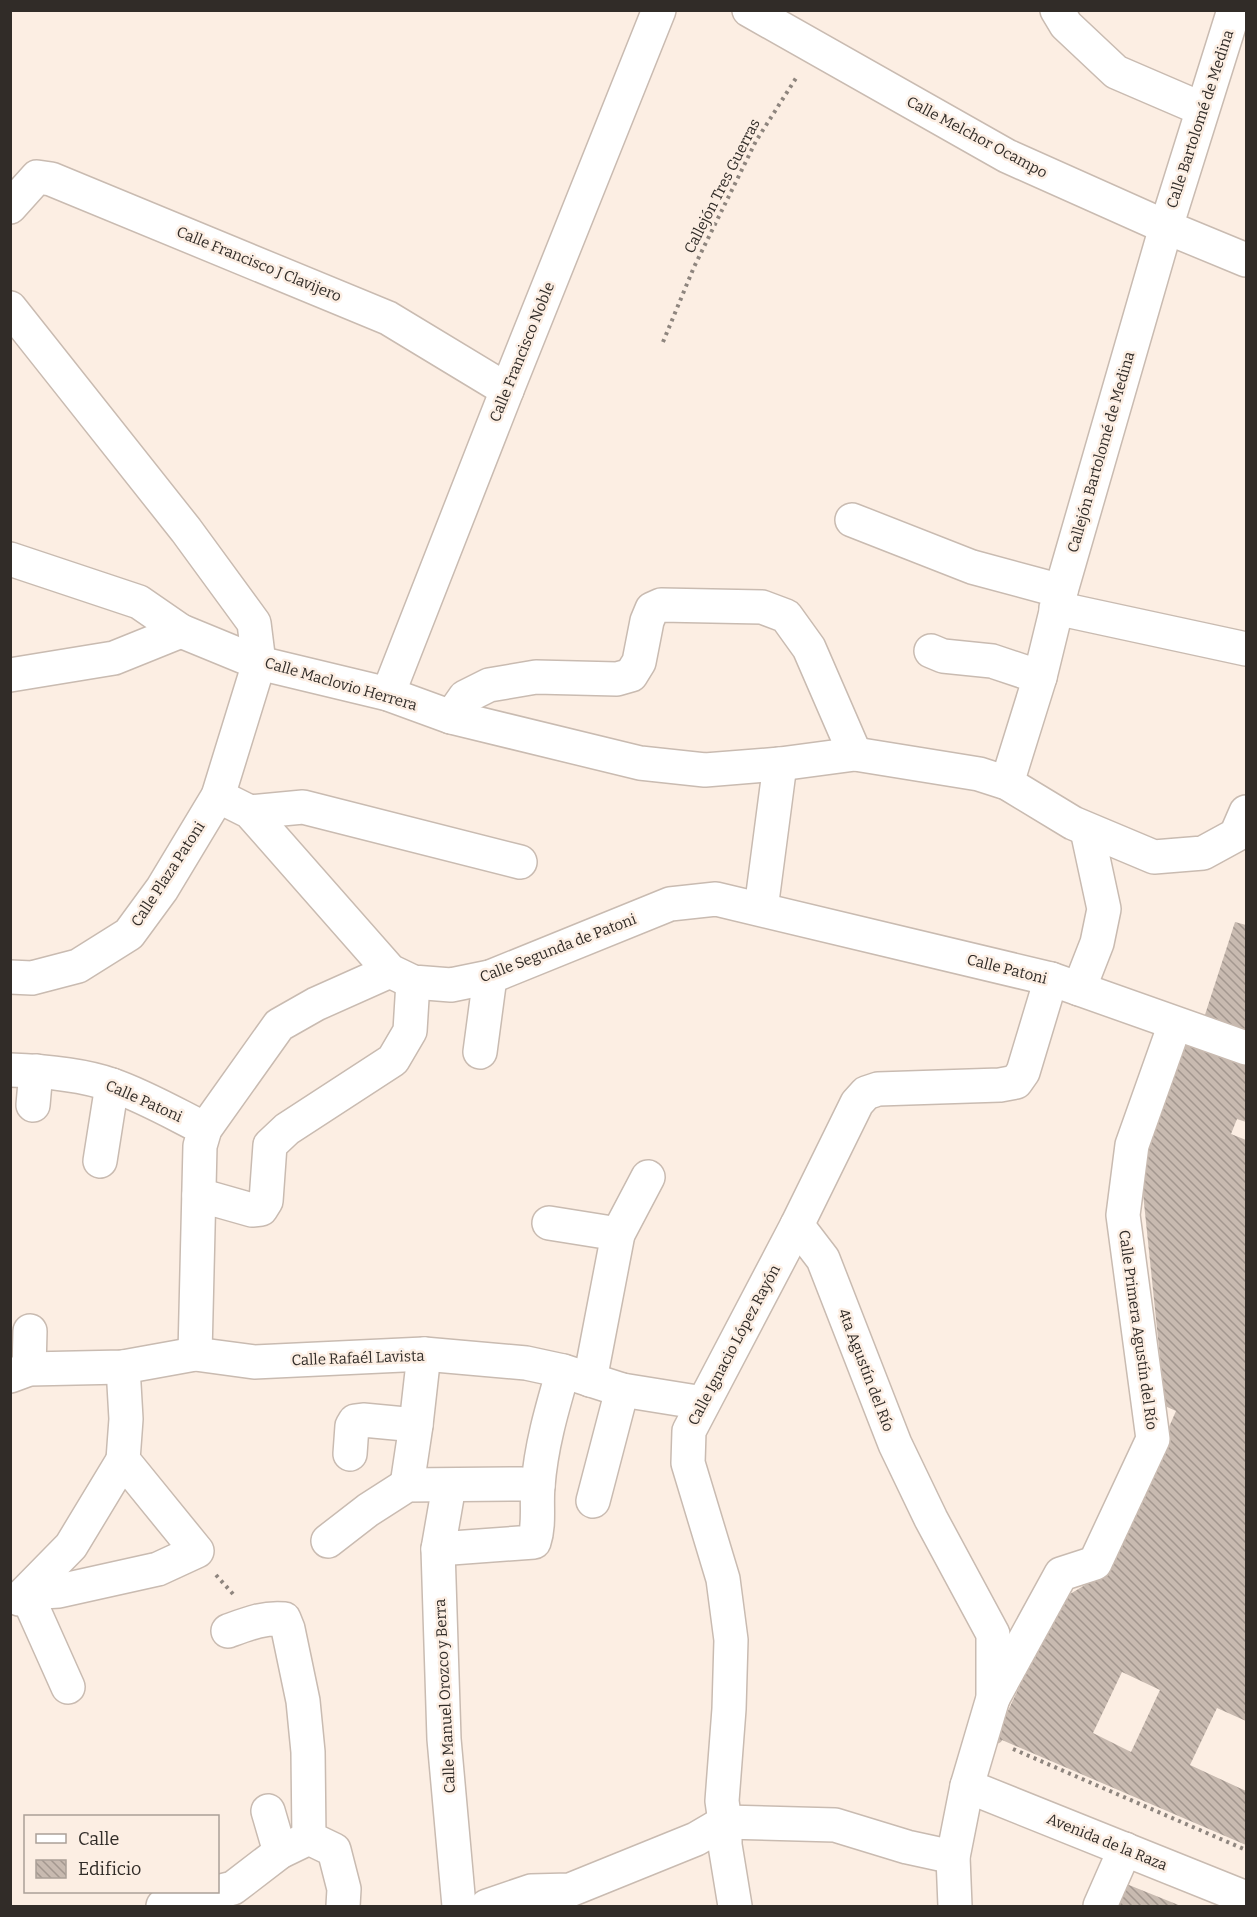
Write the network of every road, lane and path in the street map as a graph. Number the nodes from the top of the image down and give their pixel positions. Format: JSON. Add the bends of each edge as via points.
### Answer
{"nodes":[{"id":1,"x":659,"y":10,"type":"edge"},
{"id":2,"x":749,"y":10,"type":"edge"},
{"id":3,"x":1057,"y":10,"type":"edge"},
{"id":4,"x":1234,"y":10,"type":"edge"},
{"id":5,"x":815,"y":48,"type":"junction"},
{"id":6,"x":1202,"y":110,"type":"junction"},
{"id":7,"x":10,"y":207,"type":"edge"},
{"id":8,"x":1166,"y":227,"type":"junction"},
{"id":9,"x":1246,"y":260,"type":"edge"},
{"id":10,"x":10,"y":309,"type":"edge"},
{"id":11,"x":663,"y":342,"type":"dead end"},
{"id":12,"x":507,"y":390,"type":"junction"},
{"id":13,"x":852,"y":520,"type":"dead end"},
{"id":14,"x":10,"y":559,"type":"edge"},
{"id":15,"x":1058,"y":599,"type":"junction"},
{"id":16,"x":181,"y":631,"type":"junction"},
{"id":17,"x":1246,"y":649,"type":"edge"},
{"id":18,"x":931,"y":651,"type":"dead end"},
{"id":19,"x":259,"y":663,"type":"junction"},
{"id":20,"x":10,"y":675,"type":"edge"},
{"id":21,"x":1040,"y":677,"type":"junction"},
{"id":22,"x":388,"y":694,"type":"junction"},
{"id":23,"x":451,"y":717,"type":"junction"},
{"id":24,"x":855,"y":754,"type":"junction"},
{"id":25,"x":780,"y":764,"type":"junction"},
{"id":26,"x":1008,"y":783,"type":"junction"},
{"id":27,"x":218,"y":796,"type":"junction"},
{"id":28,"x":250,"y":812,"type":"junction"},
{"id":29,"x":1246,"y":812,"type":"edge"},
{"id":30,"x":1087,"y":830,"type":"junction"},
{"id":31,"x":520,"y":862,"type":"dead end"},
{"id":32,"x":761,"y":909,"type":"junction"},
{"id":33,"x":402,"y":976,"type":"junction"},
{"id":34,"x":10,"y":977,"type":"edge"},
{"id":35,"x":490,"y":977,"type":"junction"},
{"id":36,"x":1065,"y":984,"type":"junction"},
{"id":37,"x":1175,"y":1024,"type":"junction"},
{"id":38,"x":1246,"y":1048,"type":"edge"},
{"id":39,"x":480,"y":1052,"type":"dead end"},
{"id":40,"x":23,"y":1071,"type":"edge"},
{"id":41,"x":112,"y":1085,"type":"junction"},
{"id":42,"x":33,"y":1105,"type":"dead end"},
{"id":43,"x":205,"y":1129,"type":"junction"},
{"id":44,"x":100,"y":1161,"type":"dead end"},
{"id":45,"x":648,"y":1177,"type":"dead end"},
{"id":46,"x":199,"y":1195,"type":"junction"},
{"id":47,"x":549,"y":1223,"type":"dead end"},
{"id":48,"x":797,"y":1225,"type":"junction"},
{"id":49,"x":618,"y":1234,"type":"junction"},
{"id":50,"x":30,"y":1331,"type":"dead end"},
{"id":51,"x":195,"y":1354,"type":"junction"},
{"id":52,"x":424,"y":1354,"type":"junction"},
{"id":53,"x":123,"y":1367,"type":"junction"},
{"id":54,"x":20,"y":1373,"type":"edge"},
{"id":55,"x":577,"y":1376,"type":"junction"},
{"id":56,"x":622,"y":1390,"type":"junction"},
{"id":57,"x":703,"y":1403,"type":"junction"},
{"id":58,"x":416,"y":1425,"type":"junction"},
{"id":59,"x":350,"y":1454,"type":"dead end"},
{"id":60,"x":123,"y":1460,"type":"junction"},
{"id":61,"x":406,"y":1485,"type":"junction"},
{"id":62,"x":449,"y":1486,"type":"junction"},
{"id":63,"x":538,"y":1486,"type":"junction"},
{"id":64,"x":593,"y":1501,"type":"dead end"},
{"id":65,"x":328,"y":1540,"type":"dead end"},
{"id":66,"x":438,"y":1549,"type":"junction"},
{"id":67,"x":197,"y":1551,"type":"junction"},
{"id":68,"x":18,"y":1600,"type":"edge"},
{"id":69,"x":272,"y":1619,"type":"junction"},
{"id":70,"x":228,"y":1631,"type":"dead end"},
{"id":71,"x":68,"y":1687,"type":"dead end"},
{"id":72,"x":993,"y":1698,"type":"junction"},
{"id":73,"x":1004,"y":1745,"type":"dead end"},
{"id":74,"x":967,"y":1786,"type":"junction"},
{"id":75,"x":268,"y":1811,"type":"dead end"},
{"id":76,"x":725,"y":1822,"type":"junction"},
{"id":77,"x":309,"y":1838,"type":"junction"},
{"id":78,"x":1125,"y":1849,"type":"junction"},
{"id":79,"x":1246,"y":1850,"type":"edge"},
{"id":80,"x":280,"y":1852,"type":"junction"},
{"id":81,"x":953,"y":1857,"type":"junction"},
{"id":82,"x":219,"y":1891,"type":"edge"},
{"id":83,"x":212,"y":1893,"type":"edge"},
{"id":84,"x":218,"y":1893,"type":"edge"},
{"id":85,"x":1246,"y":1898,"type":"edge"},
{"id":86,"x":163,"y":1906,"type":"edge"},
{"id":87,"x":238,"y":1906,"type":"edge"},
{"id":88,"x":343,"y":1906,"type":"edge"},
{"id":89,"x":459,"y":1906,"type":"edge"},
{"id":90,"x":487,"y":1906,"type":"edge"},
{"id":91,"x":735,"y":1906,"type":"edge"},
{"id":92,"x":955,"y":1906,"type":"edge"},
{"id":93,"x":1100,"y":1906,"type":"edge"}],
"edges":[{"from":1,"to":12,"type":"street","name":"Calle Francisco Noble"},
{"from":2,"to":5,"type":"street","name":"Calle Melchor Ocampo"},
{"from":3,"to":6,"type":"street","via":[[1066,25],[1116,72]]},
{"from":4,"to":6,"type":"street","name":"Calle Bartolomé de Medina"},
{"from":5,"to":8,"type":"street","name":"Calle Melchor Ocampo","via":[[1007,156]]},
{"from":5,"to":11,"type":"path","name":"Callejón Tres Guerras","via":[[756,141],[694,267]]},
{"from":6,"to":8,"type":"street","name":"Calle Bartolomé de Medina"},
{"from":7,"to":12,"type":"street","name":"Calle Francisco J Clavijero","via":[[37,177],[51,179],[388,318]]},
{"from":8,"to":9,"type":"street","name":"Calle Melchor Ocampo"},
{"from":8,"to":15,"type":"street","name":"Callejón Bartolomé de Medina"},
{"from":10,"to":19,"type":"street","name":"Calle Maclovio Herrera","via":[[186,530],[254,623]]},
{"from":12,"to":22,"type":"street","name":"Calle Francisco Noble"},
{"from":13,"to":15,"type":"street"},
{"from":14,"to":16,"type":"street","via":[[139,602]]},
{"from":15,"to":17,"type":"street"},
{"from":15,"to":21,"type":"street","name":"Callejón Bartolomé de Medina"},
{"from":16,"to":19,"type":"street"},
{"from":16,"to":20,"type":"street","via":[[114,658]]},
{"from":18,"to":21,"type":"street","via":[[992,661]]},
{"from":19,"to":22,"type":"street","name":"Calle Maclovio Herrera"},
{"from":19,"to":27,"type":"street","name":"Calle Plaza Patoni"},
{"from":21,"to":26,"type":"street","name":"Callejón Bartolomé de Medina"},
{"from":22,"to":23,"type":"street","name":"Calle Maclovio Herrera"},
{"from":23,"to":24,"type":"street","via":[[465,697],[489,685],[536,677],[617,679],[631,675],[639,662],[652,609],[662,604],[762,607],[786,616],[809,648]]},
{"from":23,"to":25,"type":"street","name":"Calle Maclovio Herrera","via":[[640,763],[705,770]]},
{"from":24,"to":25,"type":"street","name":"Calle Maclovio Herrera"},
{"from":24,"to":26,"type":"street","name":"Calle Maclovio Herrera","via":[[979,774]]},
{"from":25,"to":32,"type":"street"},
{"from":26,"to":30,"type":"street","name":"Calle Maclovio Herrera"},
{"from":27,"to":28,"type":"street"},
{"from":27,"to":34,"type":"street","name":"Calle Plaza Patoni","via":[[162,889],[129,934],[78,966],[32,978]]},
{"from":28,"to":31,"type":"street","via":[[303,807]]},
{"from":28,"to":33,"type":"street"},
{"from":29,"to":30,"type":"street","name":"Calle Maclovio Herrera","via":[[1236,836],[1203,853],[1154,857]]},
{"from":30,"to":36,"type":"street","via":[[1104,909],[1097,943]]},
{"from":32,"to":35,"type":"street","name":"Calle Segunda de Patoni","via":[[716,899],[670,904]]},
{"from":32,"to":36,"type":"street","name":"Calle Patoni"},
{"from":33,"to":35,"type":"street","name":"Calle Segunda de Patoni","via":[[451,985]]},
{"from":33,"to":43,"type":"street","name":"Calle Segunda de Patoni","via":[[316,1004],[279,1024]]},
{"from":33,"to":46,"type":"street","via":[[410,1031],[393,1060],[287,1129],[270,1145],[266,1201],[261,1209]]},
{"from":35,"to":39,"type":"street"},
{"from":36,"to":37,"type":"street","name":"Calle Patoni"},
{"from":36,"to":48,"type":"street","via":[[1016,1082],[878,1089],[866,1093],[857,1103]]},
{"from":37,"to":38,"type":"street","name":"Calle Patoni"},
{"from":37,"to":72,"type":"street","name":"Calle Primera Agustín del Río","via":[[1132,1145],[1123,1215],[1153,1440],[1095,1563],[1061,1574]]},
{"from":40,"to":41,"type":"street","name":"Calle Patoni"},
{"from":40,"to":42,"type":"street"},
{"from":41,"to":43,"type":"street","name":"Calle Patoni"},
{"from":41,"to":44,"type":"street"},
{"from":43,"to":46,"type":"street","via":[[200,1146]]},
{"from":45,"to":49,"type":"street"},
{"from":46,"to":51,"type":"street"},
{"from":47,"to":49,"type":"street"},
{"from":48,"to":57,"type":"street","name":"Calle Ignacio López Rayón"},
{"from":48,"to":72,"type":"street","name":"4ta Agustín del Río","via":[[823,1259],[895,1444],[993,1634]]},
{"from":49,"to":55,"type":"street"},
{"from":50,"to":54,"type":"street"},
{"from":51,"to":52,"type":"street","name":"Calle Rafaél Lavista","via":[[254,1362]]},
{"from":51,"to":53,"type":"street","name":"Calle Rafaél Lavista"},
{"from":52,"to":55,"type":"street","name":"Calle Rafaél Lavista","via":[[526,1364]]},
{"from":52,"to":58,"type":"street"},
{"from":53,"to":54,"type":"street","name":"Calle Rafaél Lavista"},
{"from":53,"to":60,"type":"street"},
{"from":55,"to":56,"type":"street","name":"Calle Rafaél Lavista"},
{"from":55,"to":63,"type":"street","via":[[547,1427]]},
{"from":56,"to":57,"type":"street","name":"Calle Rafaél Lavista"},
{"from":56,"to":64,"type":"street"},
{"from":57,"to":76,"type":"street","name":"Calle Ignacio López Rayón","via":[[689,1431],[688,1464],[723,1579],[731,1640],[722,1801]]},
{"from":58,"to":59,"type":"street","via":[[355,1421]]},
{"from":58,"to":61,"type":"street"},
{"from":60,"to":67,"type":"street"},
{"from":60,"to":68,"type":"street","via":[[71,1546]]},
{"from":61,"to":62,"type":"street"},
{"from":61,"to":65,"type":"street"},
{"from":62,"to":63,"type":"street"},
{"from":62,"to":66,"type":"street","name":"Calle Manuel Orozco y Berra"},
{"from":63,"to":66,"type":"street","via":[[534,1542]]},
{"from":66,"to":89,"type":"street","name":"Calle Manuel Orozco y Berra","via":[[444,1739]]},
{"from":67,"to":68,"type":"street","via":[[158,1569]]},
{"from":67,"to":69,"type":"path","via":[[227,1588]]},
{"from":68,"to":71,"type":"street"},
{"from":69,"to":70,"type":"street"},
{"from":69,"to":77,"type":"street","via":[[288,1629],[303,1701]]},
{"from":72,"to":74,"type":"street","name":"4ta Agustín del Río"},
{"from":73,"to":79,"type":"path"},
{"from":74,"to":78,"type":"street","name":"Avenida de la Raza"},
{"from":74,"to":81,"type":"street","name":"4ta Agustín del Río"},
{"from":75,"to":80,"type":"street"},
{"from":76,"to":81,"type":"street","via":[[835,1825]]},
{"from":76,"to":90,"type":"street","via":[[696,1839],[570,1890],[531,1892]]},
{"from":76,"to":91,"type":"street","name":"Calle Ignacio López Rayón"},
{"from":77,"to":80,"type":"street"},
{"from":77,"to":88,"type":"street","via":[[334,1850],[344,1889]]},
{"from":78,"to":85,"type":"street","name":"Avenida de la Raza"},
{"from":78,"to":93,"type":"street"},
{"from":80,"to":82,"type":"street","via":[[233,1888]]},
{"from":81,"to":92,"type":"street","name":"4ta Agustín del Río"},
{"from":83,"to":86,"type":"street"},
{"from":84,"to":87,"type":"street"}]}
